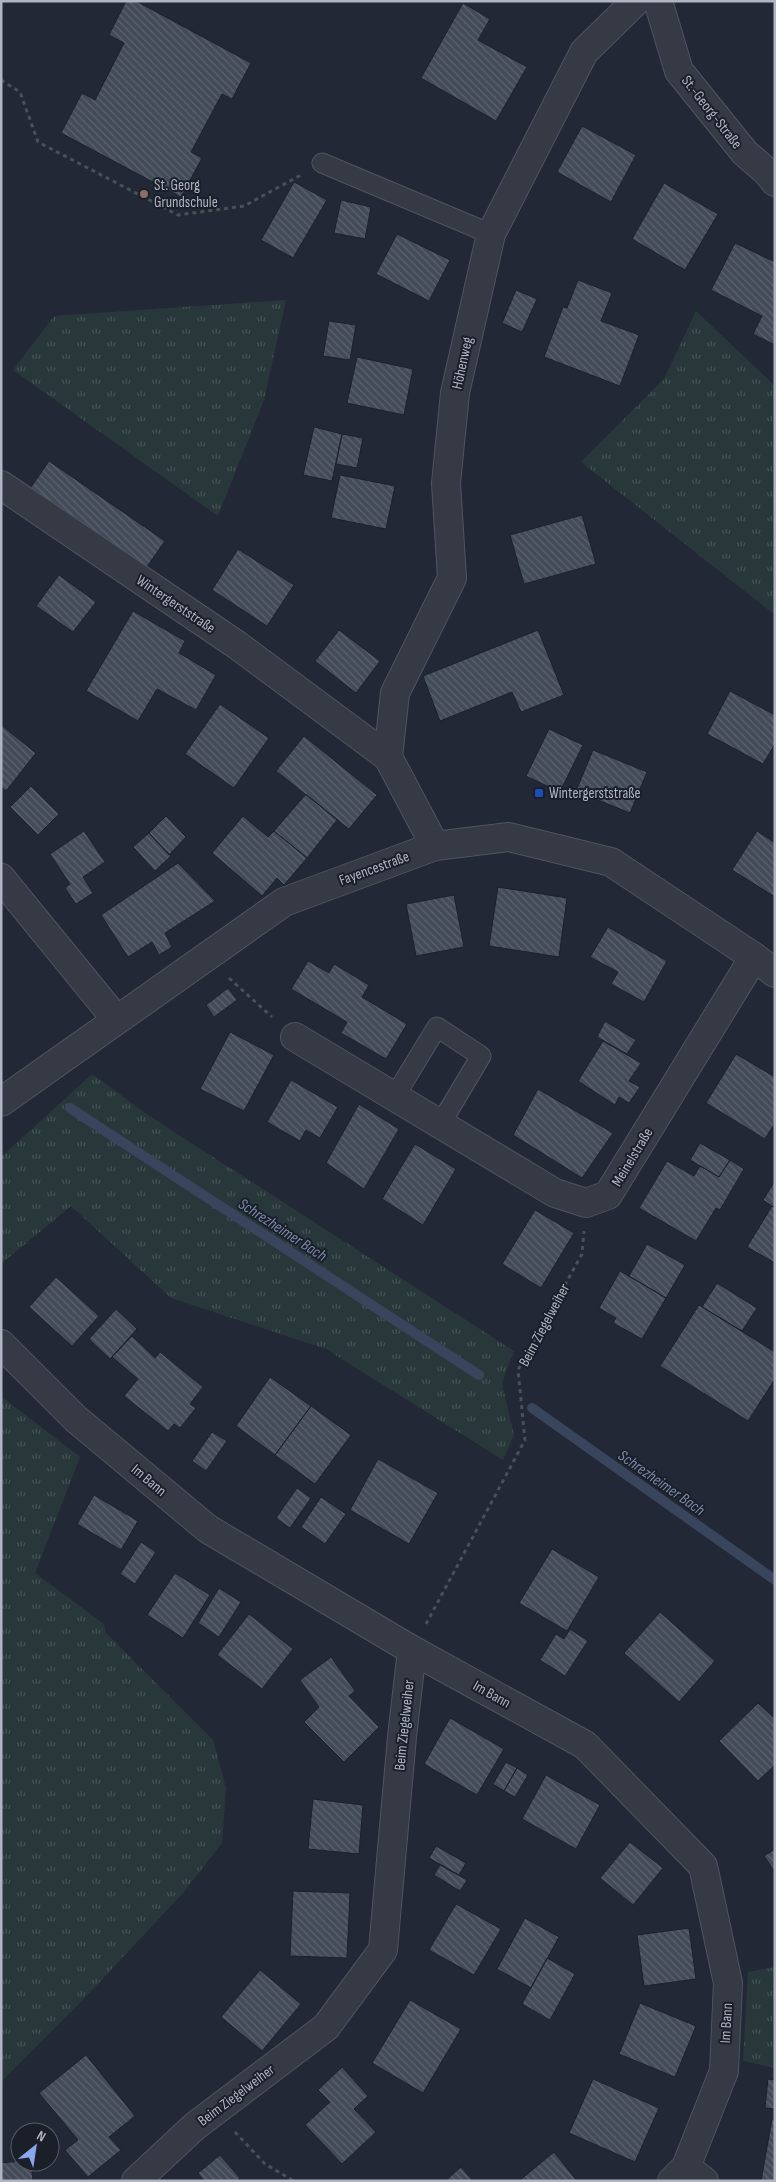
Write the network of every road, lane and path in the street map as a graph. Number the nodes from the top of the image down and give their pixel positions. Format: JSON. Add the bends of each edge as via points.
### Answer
{"nodes":[{"id":1,"x":636,"y":1,"type":"edge"},
{"id":2,"x":658,"y":1,"type":"edge"},
{"id":3,"x":1,"y":80,"type":"edge"},
{"id":4,"x":322,"y":163,"type":"joint"},
{"id":5,"x":775,"y":182,"type":"edge"},
{"id":6,"x":491,"y":234,"type":"junction"},
{"id":7,"x":1,"y":485,"type":"edge"},
{"id":8,"x":388,"y":756,"type":"junction"},
{"id":9,"x":435,"y":846,"type":"junction"},
{"id":10,"x":1,"y":878,"type":"edge"},
{"id":11,"x":206,"y":957,"type":"junction"},
{"id":12,"x":764,"y":965,"type":"edge"},
{"id":13,"x":116,"y":1019,"type":"junction"},
{"id":14,"x":295,"y":1037,"type":"joint"},
{"id":15,"x":395,"y":1096,"type":"junction"},
{"id":16,"x":1,"y":1102,"type":"edge"},
{"id":17,"x":441,"y":1124,"type":"junction"},
{"id":18,"x":586,"y":1203,"type":"junction"},
{"id":19,"x":1,"y":1344,"type":"edge"},
{"id":20,"x":412,"y":1650,"type":"junction"},
{"id":21,"x":215,"y":2110,"type":"junction"},
{"id":22,"x":687,"y":2176,"type":"edge"},
{"id":23,"x":136,"y":2181,"type":"edge"},
{"id":24,"x":294,"y":2181,"type":"edge"}],
"edges":[{"from":1,"to":6,"type":"street","name":"Höhenweg","via":[[584,52]]},
{"from":2,"to":5,"type":"street","name":"St.-Georg-Straße","via":[[679,71],[745,153]]},
{"from":3,"to":4,"type":"path","via":[[20,92],[38,142],[178,215],[244,206]]},
{"from":4,"to":6,"type":"lane"},
{"from":6,"to":8,"type":"street","name":"Höhenweg","via":[[454,393],[446,483],[452,578],[395,693]]},
{"from":7,"to":8,"type":"street","name":"Wintergerststraße","via":[[236,645]]},
{"from":8,"to":9,"type":"street","name":"Wintergerststraße"},
{"from":9,"to":11,"type":"street","name":"Fayencestraße","via":[[284,902]]},
{"from":9,"to":12,"type":"street","name":"Fayencestraße","via":[[509,837],[611,862]]},
{"from":10,"to":13,"type":"street"},
{"from":11,"to":13,"type":"street","name":"Fayencestraße"},
{"from":11,"to":14,"type":"path"},
{"from":12,"to":18,"type":"street","name":"Meinelstraße","via":[[608,1195]]},
{"from":13,"to":16,"type":"street","name":"Fayencestraße"},
{"from":14,"to":15,"type":"street"},
{"from":15,"to":17,"type":"street"},
{"from":15,"to":17,"type":"lane","via":[[436,1027],[481,1056]]},
{"from":17,"to":18,"type":"street","via":[[555,1193]]},
{"from":18,"to":20,"type":"path","name":"Beim Ziegelweiher","via":[[582,1254],[518,1370],[524,1440]]},
{"from":19,"to":20,"type":"street","name":"Im Bann","via":[[76,1419],[208,1529]]},
{"from":20,"to":21,"type":"street","name":"Beim Ziegelweiher","via":[[383,1950],[326,2026]]},
{"from":20,"to":22,"type":"street","name":"Im Bann","via":[[585,1745],[703,1866],[728,1983],[724,2071]]},
{"from":21,"to":23,"type":"street","name":"Beim Ziegelweiher"},
{"from":21,"to":24,"type":"path","via":[[265,2164]]}]}
